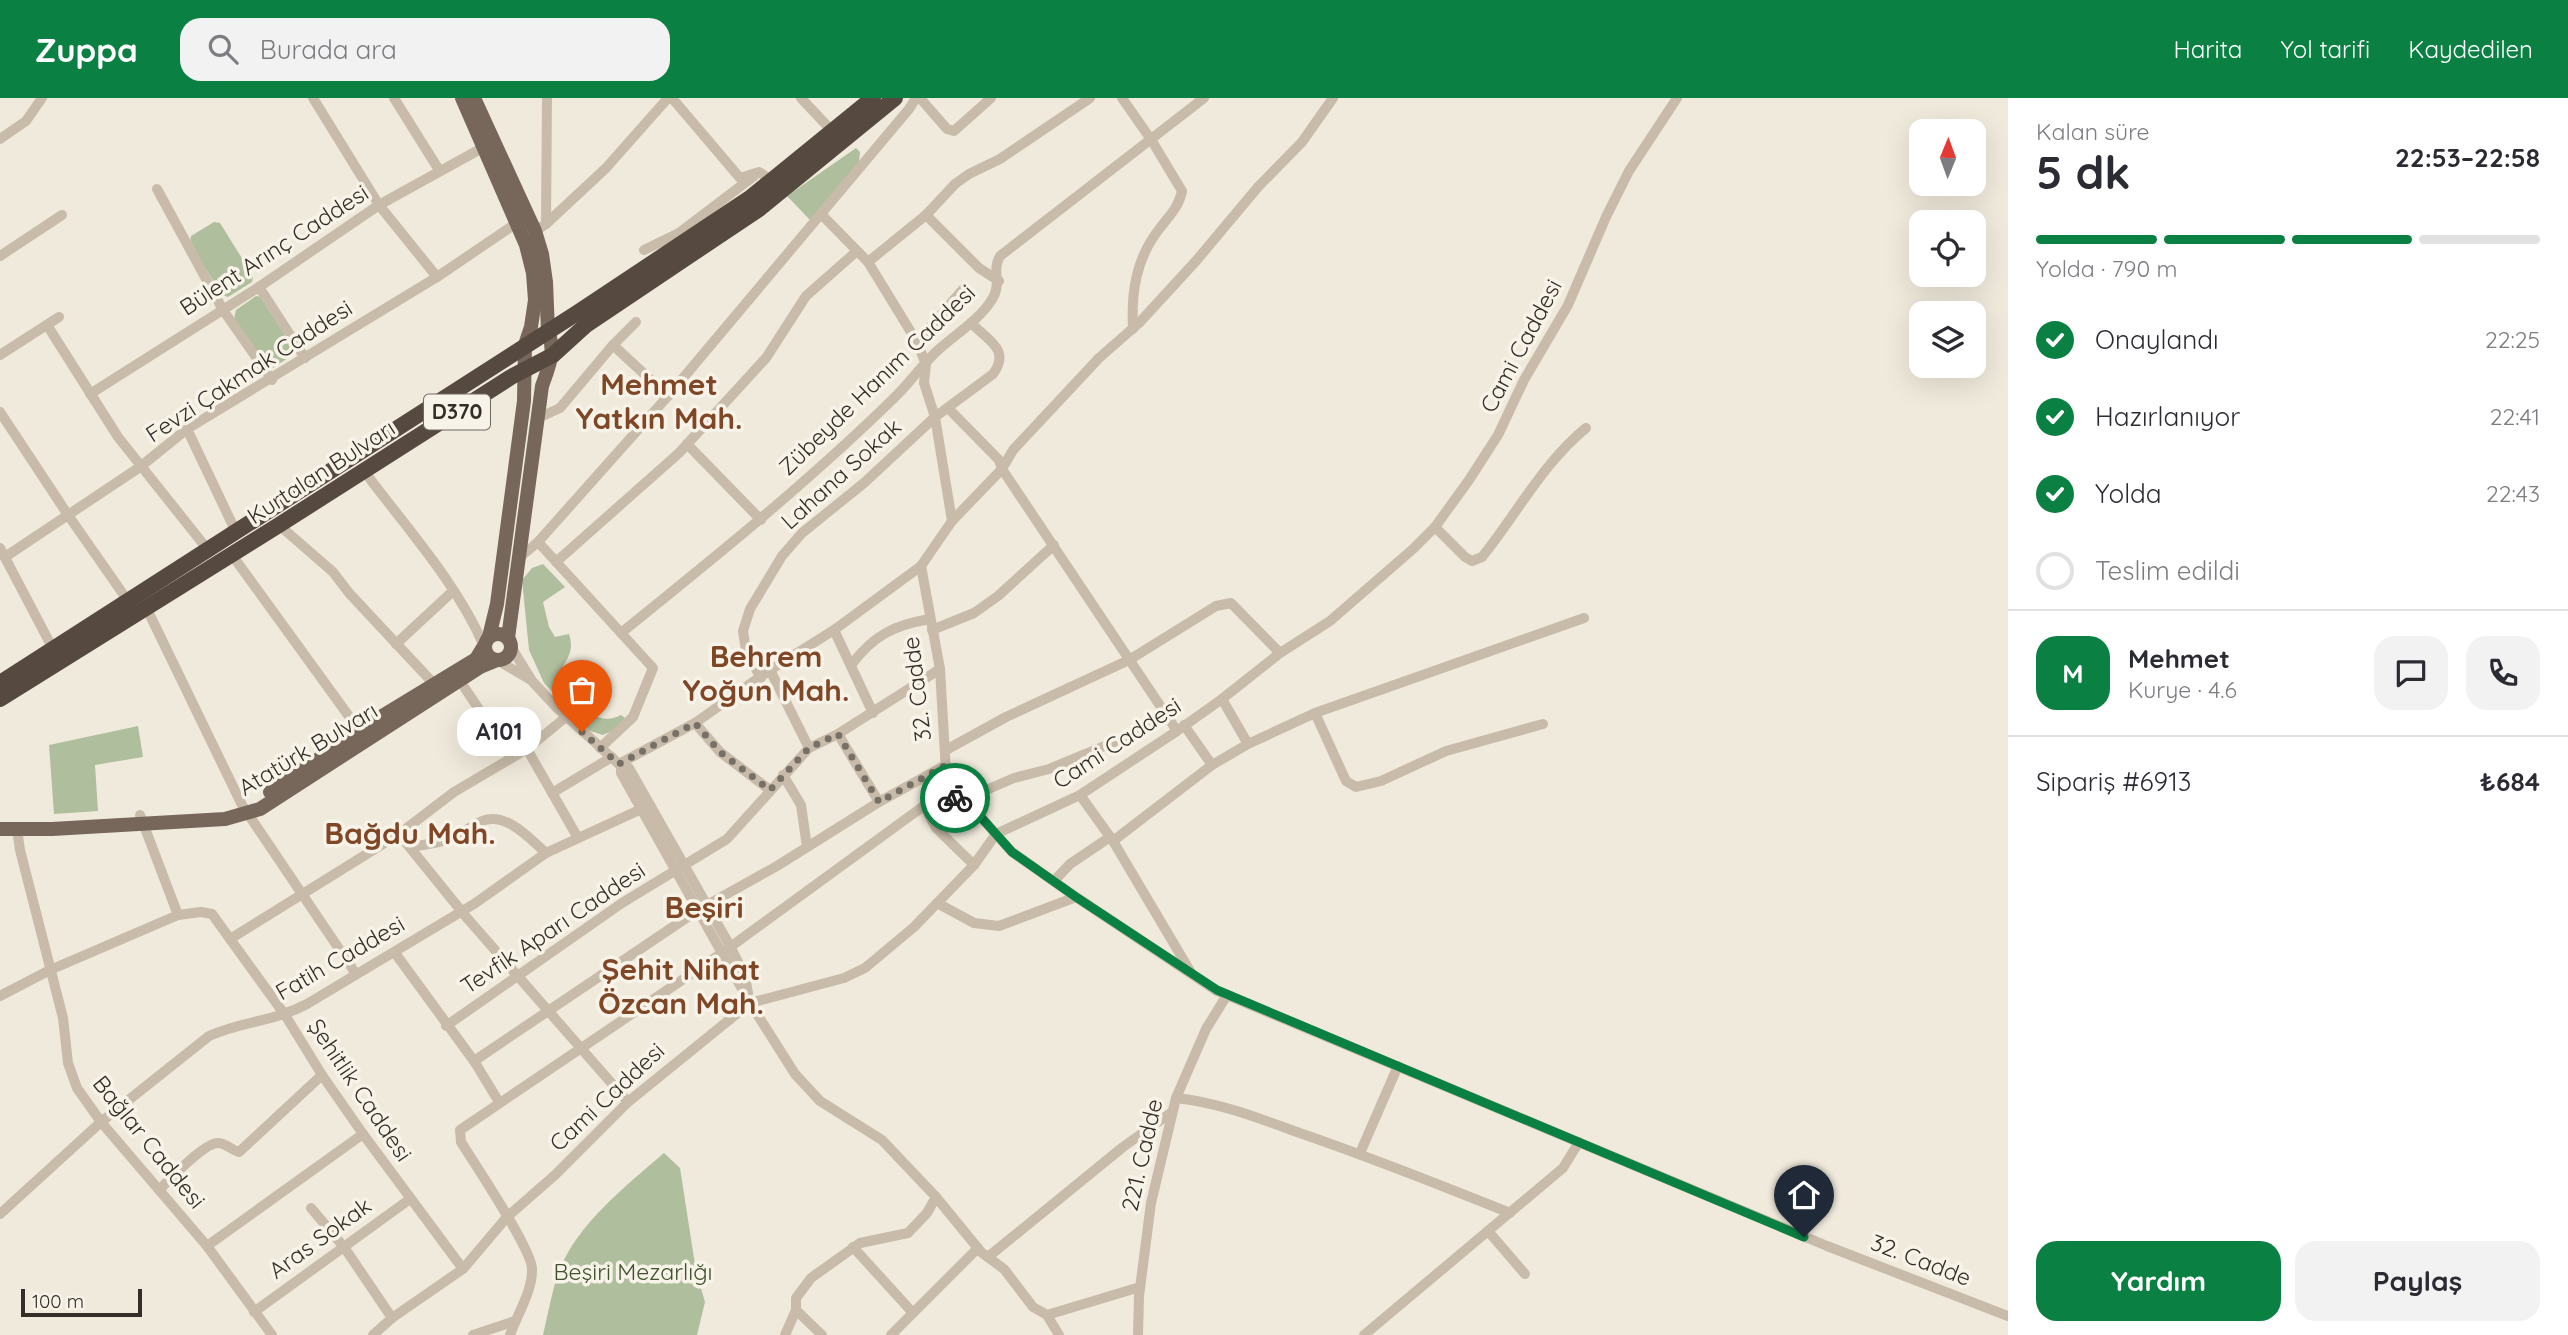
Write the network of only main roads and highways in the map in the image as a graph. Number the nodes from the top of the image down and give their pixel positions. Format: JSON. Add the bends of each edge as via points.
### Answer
{"nodes":[{"id":1,"x":463,"y":98,"type":"edge"},
{"id":2,"x":474,"y":98,"type":"edge"},
{"id":3,"x":873,"y":98,"type":"edge"},
{"id":4,"x":895,"y":98,"type":"edge"},
{"id":5,"x":548,"y":331,"type":"junction"},
{"id":6,"x":525,"y":345,"type":"junction"},
{"id":7,"x":553,"y":355,"type":"junction"},
{"id":8,"x":523,"y":373,"type":"junction"},
{"id":9,"x":486,"y":641,"type":"junction"},
{"id":10,"x":509,"y":642,"type":"junction"},
{"id":11,"x":497,"y":660,"type":"junction"},
{"id":12,"x":0,"y":683,"type":"edge"},
{"id":13,"x":0,"y":699,"type":"edge"},
{"id":14,"x":363,"y":736,"type":"junction"},
{"id":15,"x":142,"y":819,"type":"junction"},
{"id":16,"x":0,"y":820,"type":"edge"},
{"id":17,"x":0,"y":828,"type":"edge"}],
"edges":[{"from":1,"to":6,"type":"main road","via":[[518,222],[533,273],[535,300]]},
{"from":2,"to":5,"type":"main road","via":[[541,228]]},
{"from":3,"to":5,"type":"highway","name":"Kurtalan Bulvarı","number":"D370","via":[[833,132],[765,176],[750,198]]},
{"from":4,"to":7,"type":"highway","name":"Kurtalan Bulvarı","number":"D370","via":[[759,209],[586,325]]},
{"from":5,"to":6,"type":"highway","name":"Kurtalan Bulvarı","number":"D370"},
{"from":5,"to":7,"type":"main road"},
{"from":6,"to":8,"type":"main road"},
{"from":6,"to":12,"type":"highway","name":"Kurtalan Bulvarı","number":"D370"},
{"from":7,"to":8,"type":"highway","name":"Kurtalan Bulvarı","number":"D370"},
{"from":7,"to":10,"type":"main road","via":[[542,386]]},
{"from":8,"to":9,"type":"main road","via":[[524,401],[497,604]]},
{"from":8,"to":13,"type":"highway","name":"Kurtalan Bulvarı","number":"D370"},
{"from":9,"to":10,"type":"main road","via":[[496,633]]},
{"from":9,"to":11,"type":"main road","via":[[489,657]]},
{"from":9,"to":14,"type":"main road","name":"Atatürk Bulvarı","via":[[476,659]]},
{"from":10,"to":11,"type":"main road","via":[[508,655]]},
{"from":11,"to":14,"type":"main road","name":"Atatürk Bulvarı"},
{"from":14,"to":15,"type":"main road","name":"Atatürk Bulvarı","via":[[260,810],[246,809],[225,819]]},
{"from":15,"to":16,"type":"main road","name":"Atatürk Bulvarı"},
{"from":15,"to":17,"type":"main road","name":"Atatürk Bulvarı"}]}
